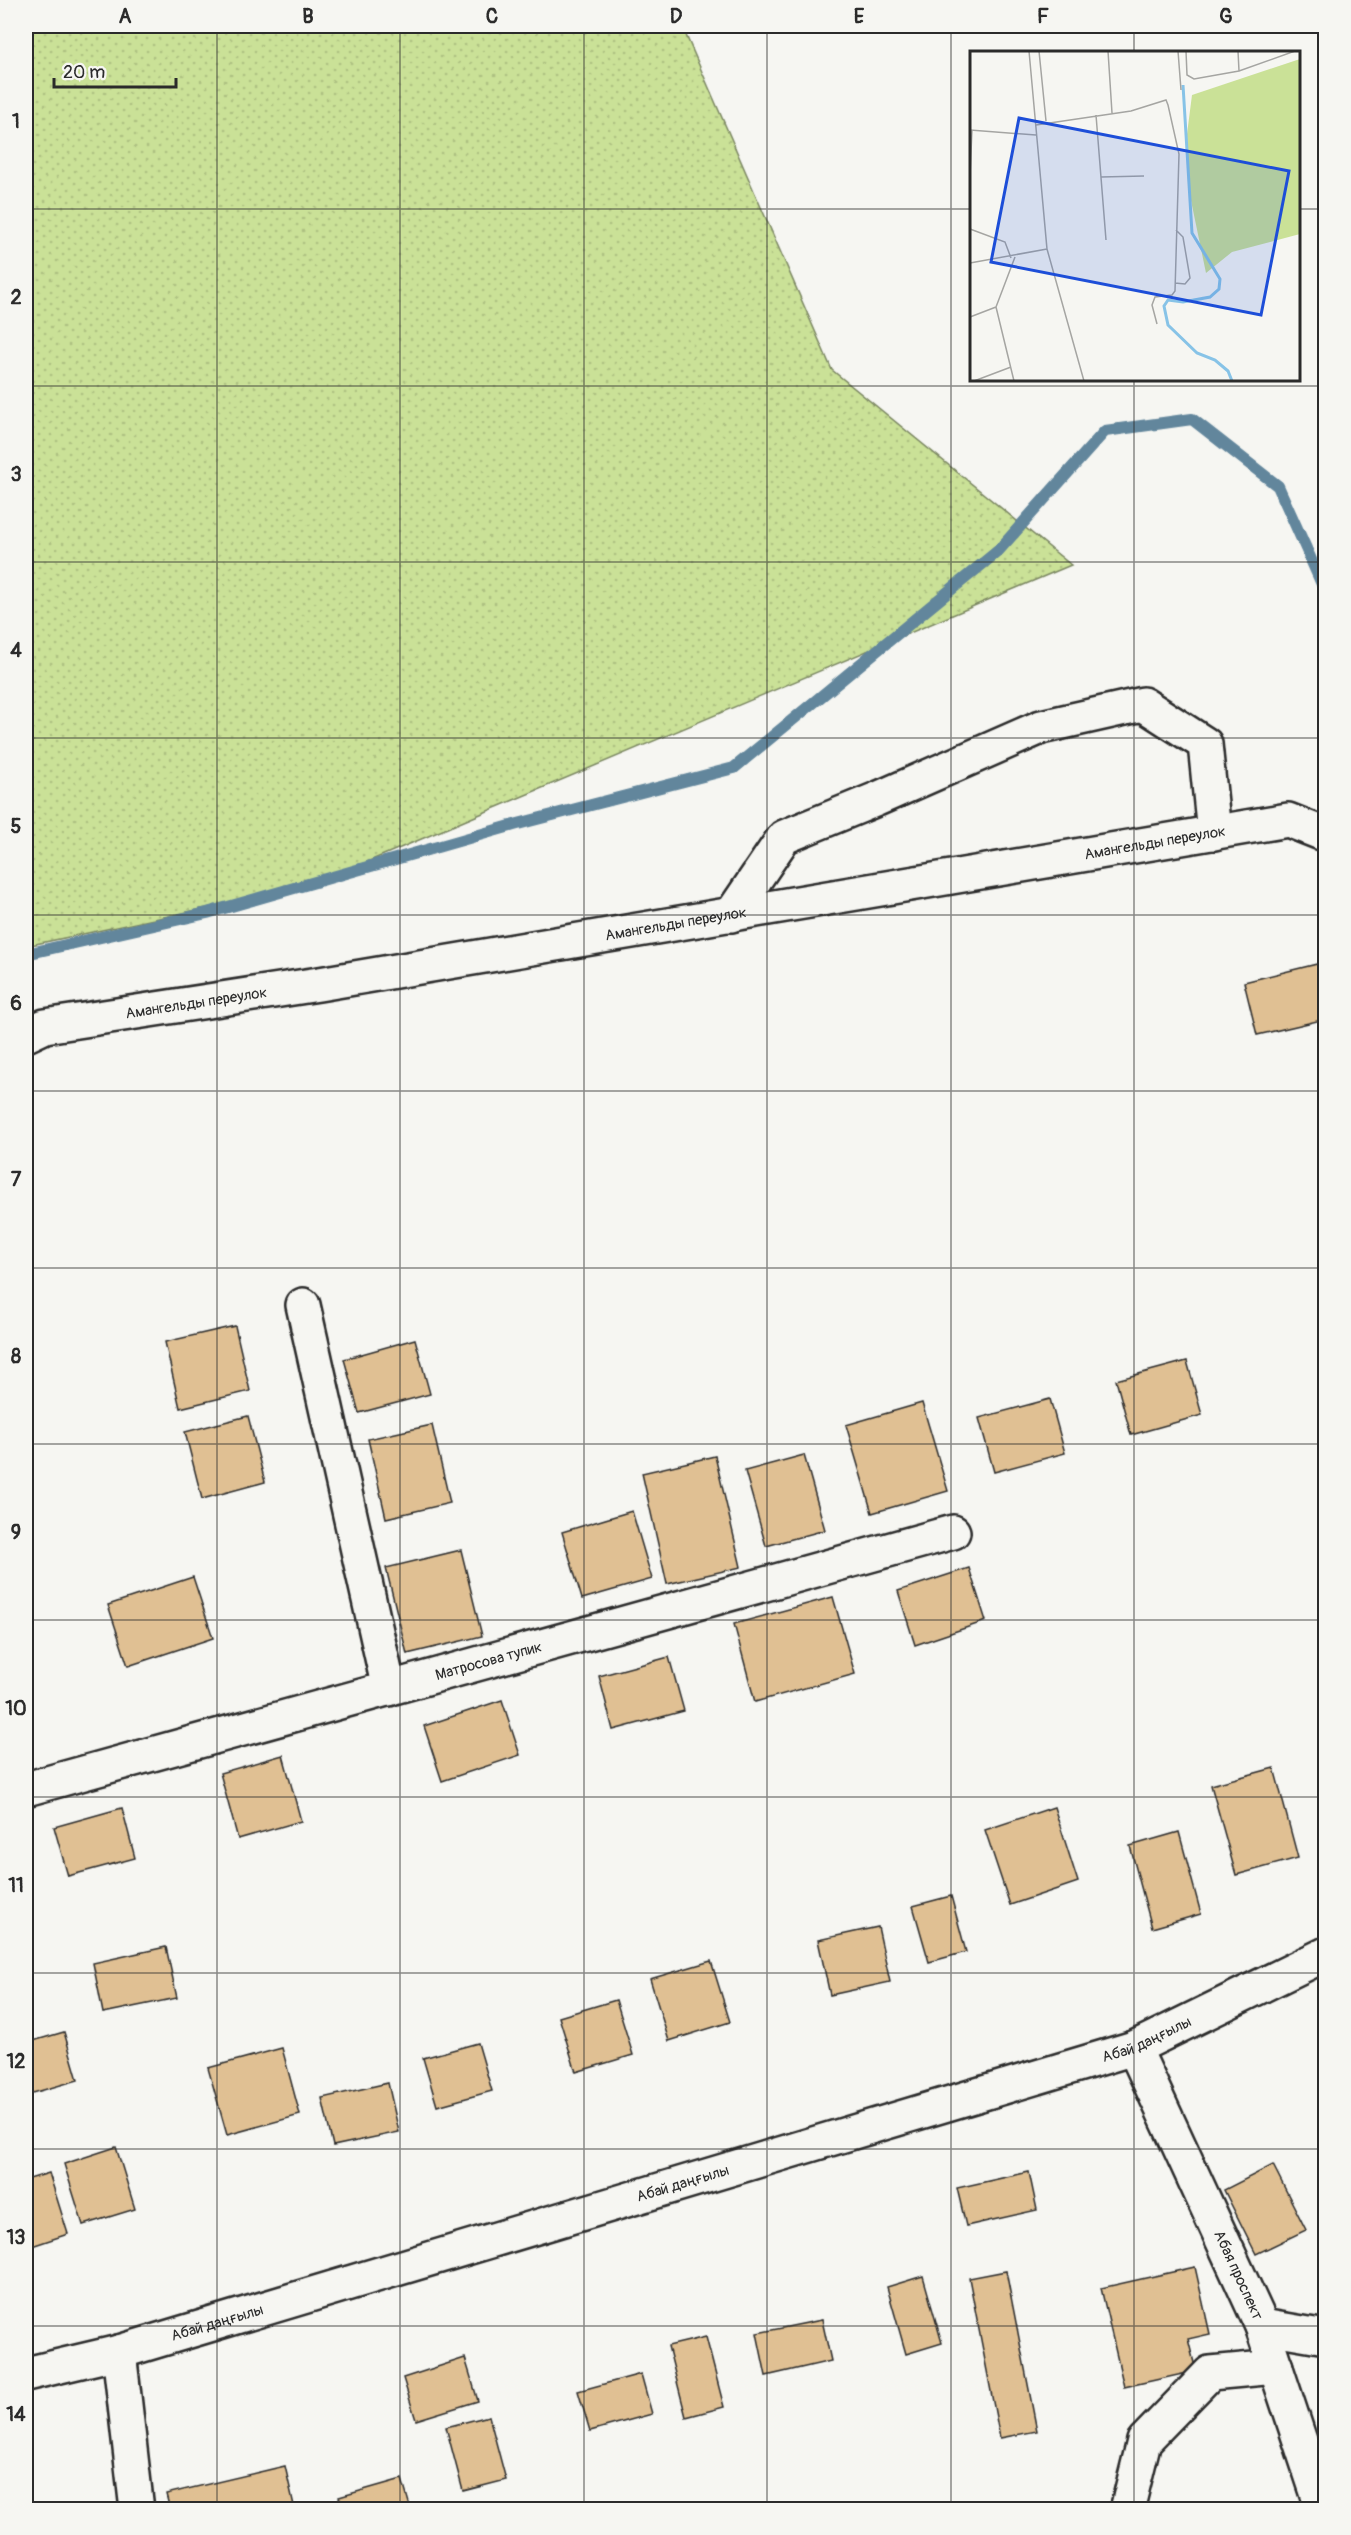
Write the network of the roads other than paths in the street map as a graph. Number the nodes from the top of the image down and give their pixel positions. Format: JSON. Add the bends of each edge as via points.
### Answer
{"nodes":[{"id":1,"x":1214,"y":833,"type":"junction"},
{"id":2,"x":1326,"y":835,"type":"edge"},
{"id":3,"x":731,"y":915,"type":"junction"},
{"id":4,"x":26,"y":1035,"type":"edge"},
{"id":5,"x":303,"y":1305,"type":"dead end"},
{"id":6,"x":952,"y":1532,"type":"dead end"},
{"id":7,"x":388,"y":1689,"type":"junction"},
{"id":8,"x":26,"y":1789,"type":"edge"},
{"id":9,"x":1326,"y":1954,"type":"edge"},
{"id":10,"x":1134,"y":2048,"type":"junction"},
{"id":11,"x":1262,"y":2326,"type":"junction"},
{"id":12,"x":1326,"y":2337,"type":"edge"},
{"id":13,"x":119,"y":2352,"type":"junction"},
{"id":14,"x":1276,"y":2367,"type":"junction"},
{"id":15,"x":28,"y":2368,"type":"edge"},
{"id":16,"x":137,"y":2510,"type":"edge"},
{"id":17,"x":1126,"y":2510,"type":"edge"},
{"id":18,"x":1323,"y":2510,"type":"edge"}],
"edges":[{"from":1,"to":2,"type":"street","name":"Амангельды переулок","via":[[1288,820]]},
{"from":1,"to":3,"type":"street","name":"Амангельды переулок"},
{"from":1,"to":3,"type":"street","via":[[1205,744],[1143,704],[1041,727],[784,837]]},
{"from":3,"to":4,"type":"street","name":"Амангельды переулок","via":[[45,1026]]},
{"from":5,"to":7,"type":"street"},
{"from":6,"to":7,"type":"street","name":"Матросова тупик"},
{"from":7,"to":8,"type":"street","name":"Матросова тупик"},
{"from":9,"to":10,"type":"street","name":"Абай даңғылы"},
{"from":10,"to":11,"type":"street","name":"Абая проспект"},
{"from":10,"to":13,"type":"street","name":"Абай даңғылы"},
{"from":11,"to":12,"type":"street"},
{"from":11,"to":14,"type":"street","name":"Абая проспект"},
{"from":13,"to":15,"type":"street","name":"Абай даңғылы"},
{"from":13,"to":16,"type":"street"},
{"from":14,"to":17,"type":"street","via":[[1210,2373],[1144,2441]]},
{"from":14,"to":18,"type":"street","name":"Абая проспект"}]}
